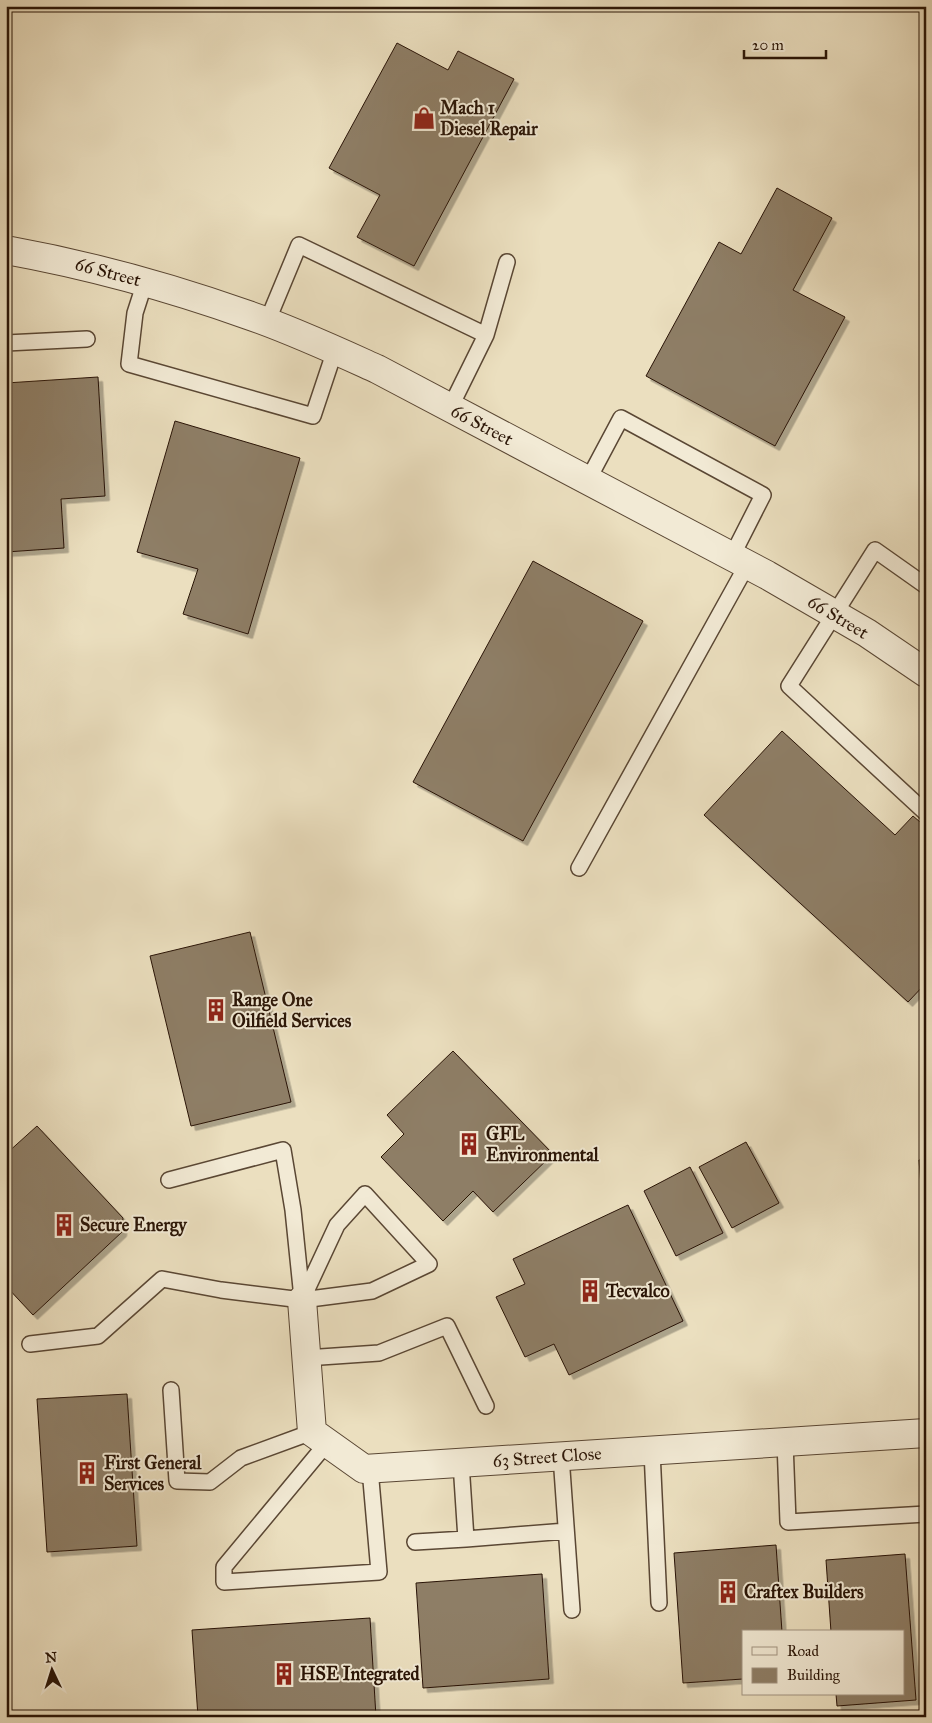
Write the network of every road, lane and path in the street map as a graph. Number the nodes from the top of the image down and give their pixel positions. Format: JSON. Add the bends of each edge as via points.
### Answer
{"nodes":[{"id":1,"x":6,"y":250,"type":"edge"},
{"id":2,"x":507,"y":262,"type":"dead end"},
{"id":3,"x":145,"y":282,"type":"junction"},
{"id":4,"x":267,"y":322,"type":"junction"},
{"id":5,"x":486,"y":335,"type":"junction"},
{"id":6,"x":87,"y":338,"type":"dead end"},
{"id":7,"x":6,"y":343,"type":"edge"},
{"id":8,"x":334,"y":350,"type":"junction"},
{"id":9,"x":450,"y":408,"type":"junction"},
{"id":10,"x":588,"y":480,"type":"junction"},
{"id":11,"x":740,"y":560,"type":"junction"},
{"id":12,"x":926,"y":586,"type":"edge"},
{"id":13,"x":835,"y":614,"type":"junction"},
{"id":14,"x":926,"y":673,"type":"edge"},
{"id":15,"x":926,"y":813,"type":"edge"},
{"id":16,"x":579,"y":868,"type":"dead end"},
{"id":17,"x":169,"y":1180,"type":"dead end"},
{"id":18,"x":302,"y":1300,"type":"junction"},
{"id":19,"x":30,"y":1344,"type":"dead end"},
{"id":20,"x":306,"y":1358,"type":"junction"},
{"id":21,"x":171,"y":1390,"type":"dead end"},
{"id":22,"x":486,"y":1406,"type":"dead end"},
{"id":23,"x":926,"y":1433,"type":"edge"},
{"id":24,"x":320,"y":1437,"type":"junction"},
{"id":25,"x":785,"y":1442,"type":"junction"},
{"id":26,"x":652,"y":1450,"type":"junction"},
{"id":27,"x":561,"y":1456,"type":"junction"},
{"id":28,"x":461,"y":1463,"type":"junction"},
{"id":29,"x":370,"y":1469,"type":"junction"},
{"id":30,"x":926,"y":1514,"type":"edge"},
{"id":31,"x":566,"y":1532,"type":"junction"},
{"id":32,"x":466,"y":1538,"type":"junction"},
{"id":33,"x":415,"y":1542,"type":"dead end"},
{"id":34,"x":659,"y":1603,"type":"dead end"},
{"id":35,"x":572,"y":1610,"type":"dead end"}],
"edges":[{"from":1,"to":3,"type":"street","name":"66 Street","via":[[57,259]]},
{"from":2,"to":5,"type":"lane"},
{"from":3,"to":4,"type":"street","name":"66 Street"},
{"from":3,"to":8,"type":"lane","via":[[135,313],[129,364],[313,416]]},
{"from":4,"to":5,"type":"lane","via":[[299,245]]},
{"from":4,"to":8,"type":"street","name":"66 Street"},
{"from":5,"to":9,"type":"lane"},
{"from":6,"to":7,"type":"lane"},
{"from":8,"to":9,"type":"street","name":"66 Street"},
{"from":9,"to":10,"type":"street","name":"66 Street"},
{"from":10,"to":11,"type":"street","name":"66 Street"},
{"from":10,"to":11,"type":"lane","via":[[621,418],[763,495]]},
{"from":11,"to":13,"type":"street","name":"66 Street"},
{"from":11,"to":16,"type":"lane"},
{"from":12,"to":13,"type":"lane","via":[[875,550]]},
{"from":13,"to":14,"type":"street","name":"66 Street"},
{"from":13,"to":15,"type":"lane","via":[[788,686]]},
{"from":17,"to":18,"type":"lane","via":[[284,1150]]},
{"from":18,"to":18,"type":"lane","via":[[337,1225],[364,1194],[429,1264],[372,1291]]},
{"from":18,"to":19,"type":"lane","via":[[162,1279],[98,1336]]},
{"from":18,"to":20,"type":"street"},
{"from":20,"to":22,"type":"lane","via":[[379,1354],[448,1326]]},
{"from":20,"to":24,"type":"street"},
{"from":21,"to":24,"type":"lane","via":[[177,1481],[210,1482],[241,1458]]},
{"from":23,"to":25,"type":"street","name":"63 Street Close"},
{"from":24,"to":29,"type":"street","via":[[364,1469]]},
{"from":24,"to":29,"type":"lane","via":[[224,1567],[224,1582],[379,1572]]},
{"from":25,"to":26,"type":"street","name":"63 Street Close"},
{"from":25,"to":30,"type":"lane","via":[[788,1522]]},
{"from":26,"to":27,"type":"street","name":"63 Street Close"},
{"from":26,"to":34,"type":"lane"},
{"from":27,"to":28,"type":"street","name":"63 Street Close"},
{"from":27,"to":31,"type":"lane"},
{"from":28,"to":29,"type":"street","name":"63 Street Close"},
{"from":28,"to":32,"type":"lane"},
{"from":31,"to":32,"type":"lane"},
{"from":31,"to":35,"type":"lane"},
{"from":32,"to":33,"type":"lane"}]}
